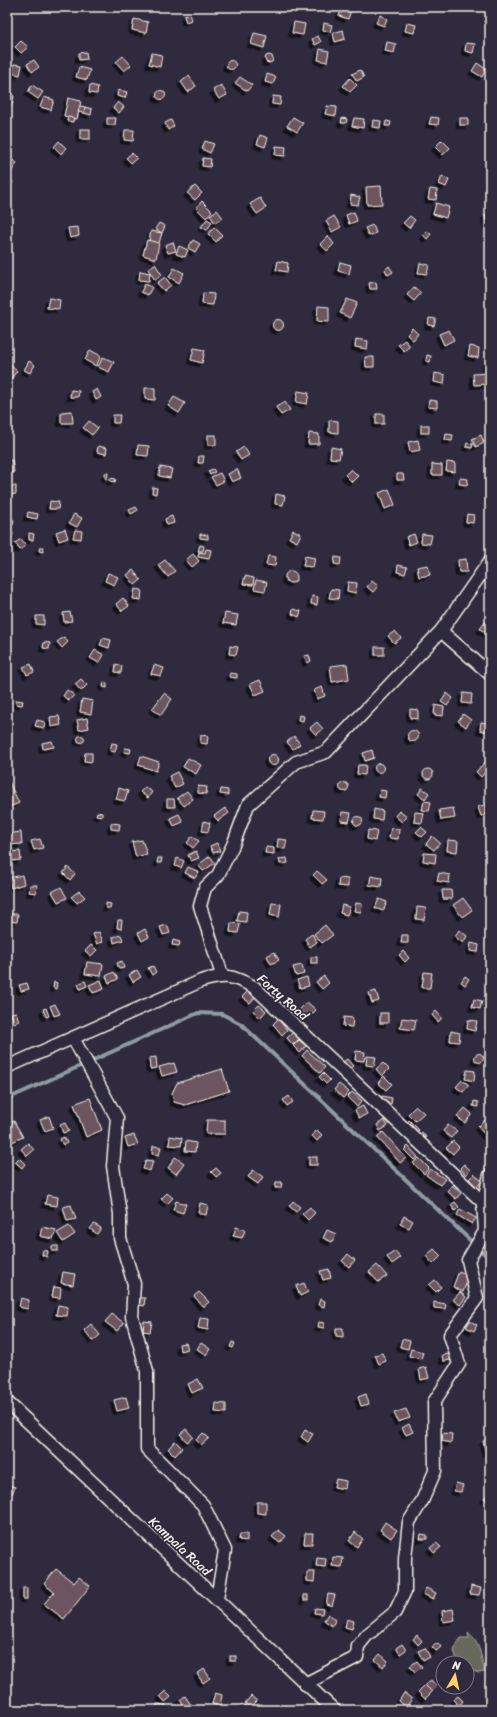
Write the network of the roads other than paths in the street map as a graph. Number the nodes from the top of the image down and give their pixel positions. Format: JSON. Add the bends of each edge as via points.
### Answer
{"nodes":[{"id":1,"x":490,"y":561,"type":"edge"},
{"id":2,"x":441,"y":631,"type":"junction"},
{"id":3,"x":490,"y":674,"type":"edge"},
{"id":4,"x":222,"y":975,"type":"junction"},
{"id":5,"x":73,"y":1038,"type":"junction"},
{"id":6,"x":7,"y":1067,"type":"edge"},
{"id":7,"x":490,"y":1175,"type":"edge"},
{"id":8,"x":486,"y":1206,"type":"edge"},
{"id":9,"x":7,"y":1402,"type":"edge"},
{"id":10,"x":217,"y":1600,"type":"junction"},
{"id":11,"x":305,"y":1684,"type":"junction"},
{"id":12,"x":334,"y":1710,"type":"edge"}],
"edges":[{"from":1,"to":2,"type":"street"},
{"from":2,"to":3,"type":"street"},
{"from":2,"to":4,"type":"street","via":[[326,752],[296,762],[248,805],[233,845],[218,875],[205,888],[200,906]]},
{"from":4,"to":5,"type":"street","via":[[201,981]]},
{"from":4,"to":8,"type":"street","name":"Forty Road","via":[[239,979],[254,987]]},
{"from":5,"to":6,"type":"street"},
{"from":5,"to":10,"type":"street","via":[[117,1118],[113,1166],[120,1214],[120,1238],[134,1284],[132,1317],[148,1371],[147,1449],[203,1505],[225,1550]]},
{"from":7,"to":8,"type":"street"},
{"from":8,"to":11,"type":"street","via":[[485,1231],[468,1260],[477,1298],[450,1336],[459,1364],[434,1402],[436,1471],[409,1522],[405,1591],[395,1612],[367,1635],[358,1646],[357,1657]]},
{"from":9,"to":10,"type":"street","name":"Kampala Road"},
{"from":10,"to":11,"type":"street","name":"Kampala Road"},
{"from":11,"to":12,"type":"street","name":"Kampala Road"}]}
